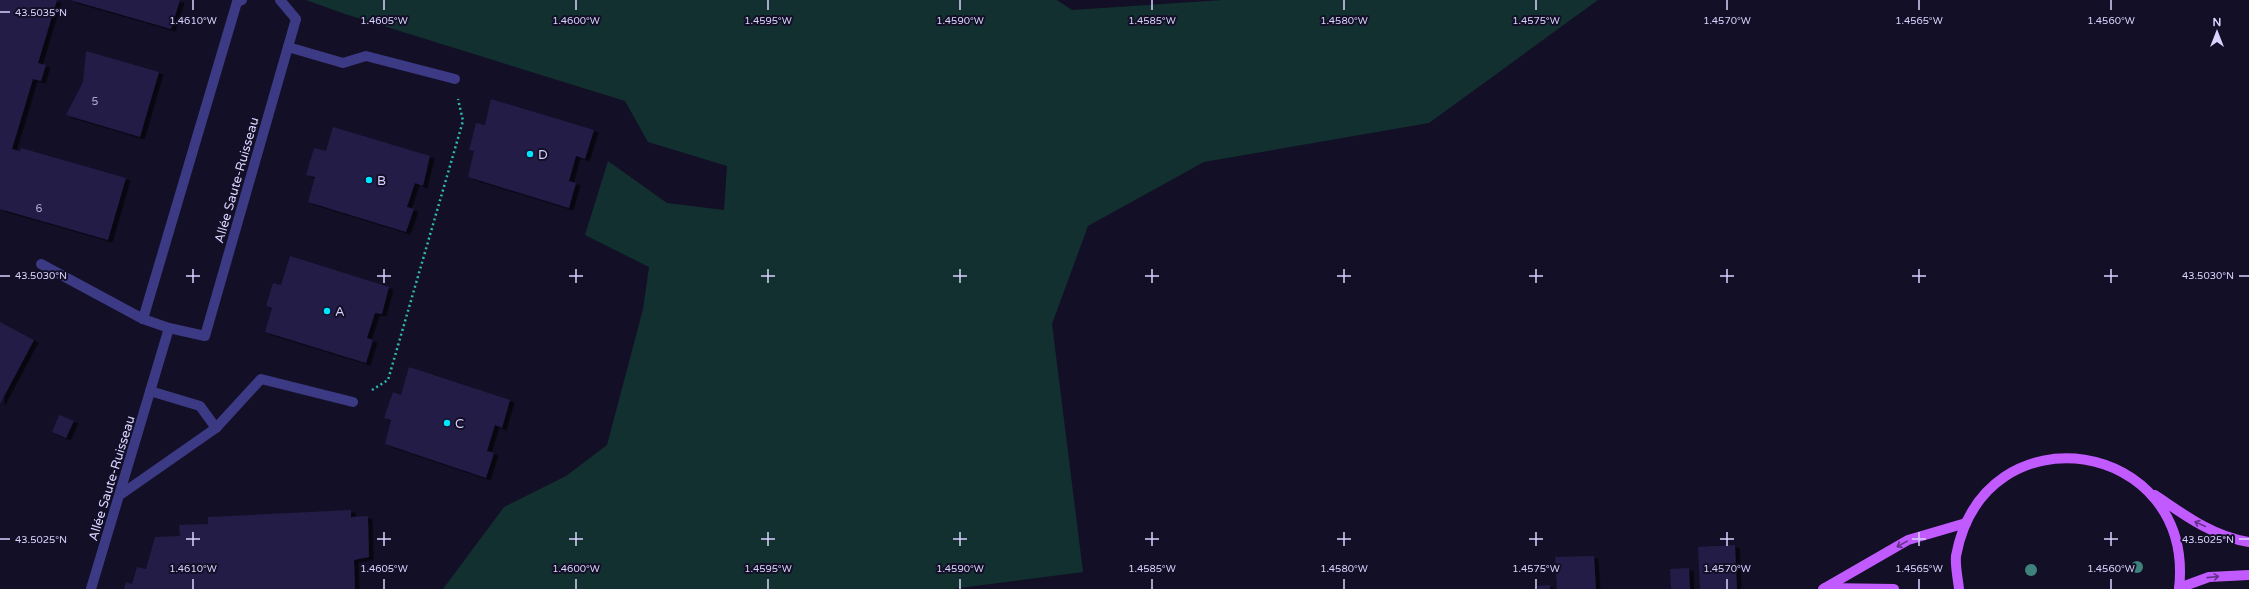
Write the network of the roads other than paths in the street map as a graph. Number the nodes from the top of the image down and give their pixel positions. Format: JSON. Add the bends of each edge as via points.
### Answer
{"nodes":[{"id":1,"x":242,"y":0,"type":"edge"},
{"id":2,"x":280,"y":0,"type":"edge"},
{"id":3,"x":288,"y":47,"type":"junction"},
{"id":4,"x":455,"y":79,"type":"road end"},
{"id":5,"x":41,"y":264,"type":"dead end"},
{"id":6,"x":143,"y":319,"type":"junction"},
{"id":7,"x":169,"y":328,"type":"junction"},
{"id":8,"x":150,"y":391,"type":"junction"},
{"id":9,"x":353,"y":402,"type":"road end"},
{"id":10,"x":216,"y":428,"type":"junction"},
{"id":11,"x":2149,"y":491,"type":"junction"},
{"id":12,"x":120,"y":494,"type":"junction"},
{"id":13,"x":1966,"y":523,"type":"junction"},
{"id":14,"x":2249,"y":542,"type":"edge"},
{"id":15,"x":2249,"y":575,"type":"edge"},
{"id":16,"x":1824,"y":588,"type":"edge"},
{"id":17,"x":2179,"y":588,"type":"edge"},
{"id":18,"x":91,"y":589,"type":"edge"},
{"id":19,"x":1894,"y":589,"type":"edge"},
{"id":20,"x":1959,"y":589,"type":"edge"}],
"edges":[{"from":1,"to":6,"type":"street","via":[[237,2]]},
{"from":2,"to":3,"type":"street","name":"Allée Saute-Ruisseau","via":[[296,18]]},
{"from":3,"to":4,"type":"street","via":[[343,63],[366,56]]},
{"from":3,"to":7,"type":"street","name":"Allée Saute-Ruisseau","via":[[205,336]]},
{"from":5,"to":6,"type":"street","name":"Allée Saute-Ruisseau"},
{"from":6,"to":7,"type":"street","name":"Allée Saute-Ruisseau"},
{"from":7,"to":8,"type":"street","name":"Allée Saute-Ruisseau"},
{"from":8,"to":10,"type":"street","via":[[200,406]]},
{"from":8,"to":12,"type":"street","name":"Allée Saute-Ruisseau"},
{"from":9,"to":10,"type":"street","via":[[261,378]]},
{"from":10,"to":12,"type":"street"},
{"from":11,"to":13,"type":"main road","via":[[2124,472],[2095,460],[2064,457],[2033,463],[2001,478],[1982,497]]},
{"from":14,"to":11,"type":"main road","one_way":true,"via":[[2234,540],[2194,521]]},
{"from":11,"to":17,"type":"main road","via":[[2169,519],[2180,552]]},
{"from":12,"to":18,"type":"street","name":"Allée Saute-Ruisseau"},
{"from":13,"to":16,"type":"main road","one_way":true,"via":[[1908,540]]},
{"from":13,"to":20,"type":"main road","via":[[1956,557]]},
{"from":17,"to":15,"type":"main road","one_way":true,"via":[[2209,577]]},
{"from":16,"to":19,"type":"main road"}]}
